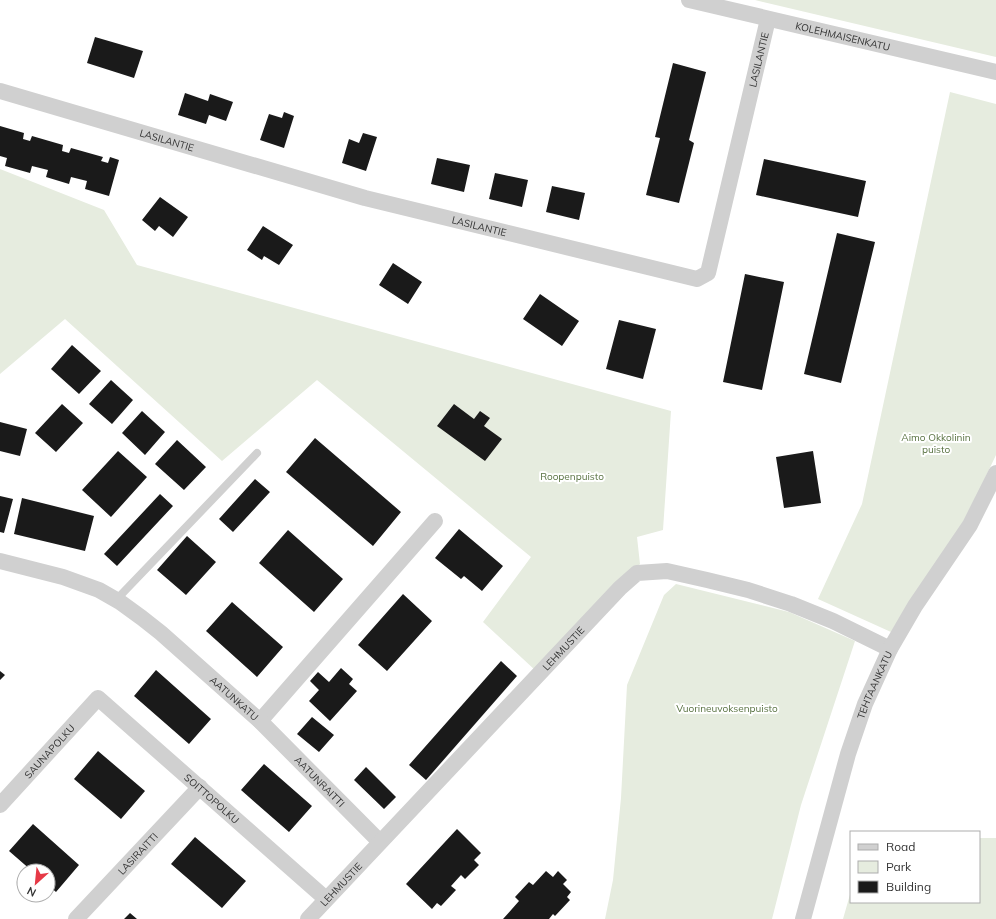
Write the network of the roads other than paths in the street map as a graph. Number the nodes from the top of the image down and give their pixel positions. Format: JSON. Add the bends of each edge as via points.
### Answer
{"nodes":[{"id":1,"x":690,"y":0,"type":"edge"},
{"id":2,"x":768,"y":19,"type":"junction"},
{"id":3,"x":996,"y":72,"type":"edge"},
{"id":4,"x":0,"y":91,"type":"edge"},
{"id":5,"x":257,"y":453,"type":"dead end"},
{"id":6,"x":996,"y":473,"type":"edge"},
{"id":7,"x":435,"y":521,"type":"dead end"},
{"id":8,"x":0,"y":561,"type":"edge"},
{"id":9,"x":116,"y":600,"type":"junction"},
{"id":10,"x":890,"y":649,"type":"junction"},
{"id":11,"x":98,"y":698,"type":"joint"},
{"id":12,"x":260,"y":721,"type":"junction"},
{"id":13,"x":200,"y":787,"type":"junction"},
{"id":14,"x":0,"y":805,"type":"edge"},
{"id":15,"x":380,"y":842,"type":"junction"},
{"id":16,"x":326,"y":899,"type":"junction"},
{"id":17,"x":76,"y":919,"type":"edge"},
{"id":18,"x":308,"y":919,"type":"edge"},
{"id":19,"x":803,"y":919,"type":"edge"}],
"edges":[{"from":1,"to":2,"type":"street","name":"KOLEHMAISENKATU"},
{"from":2,"to":3,"type":"street","name":"KOLEHMAISENKATU"},
{"from":2,"to":4,"type":"street","name":"LASILANTIE","via":[[708,273],[697,279],[365,198]]},
{"from":5,"to":9,"type":"lane"},
{"from":6,"to":10,"type":"street","name":"TEHTAANKATU","via":[[970,525],[915,606]]},
{"from":7,"to":12,"type":"street","name":"AATUNKATU"},
{"from":8,"to":9,"type":"street","name":"AATUNKATU","via":[[63,577],[99,590]]},
{"from":9,"to":12,"type":"street","name":"AATUNKATU","via":[[142,618]]},
{"from":10,"to":15,"type":"street","name":"LEHMUSTIE","via":[[833,621],[748,590],[667,571],[637,573]]},
{"from":10,"to":19,"type":"street","name":"TEHTAANKATU","via":[[848,754]]},
{"from":11,"to":13,"type":"street","name":"SOITTOPOLKU"},
{"from":11,"to":14,"type":"street","name":"SAUNAPOLKU"},
{"from":12,"to":15,"type":"street","name":"AATUNRAITTI"},
{"from":13,"to":16,"type":"street","name":"SOITTOPOLKU"},
{"from":13,"to":17,"type":"street","name":"LASIRAITTI"},
{"from":15,"to":16,"type":"street","name":"LEHMUSTIE"},
{"from":16,"to":18,"type":"street","name":"LEHMUSTIE"}]}
